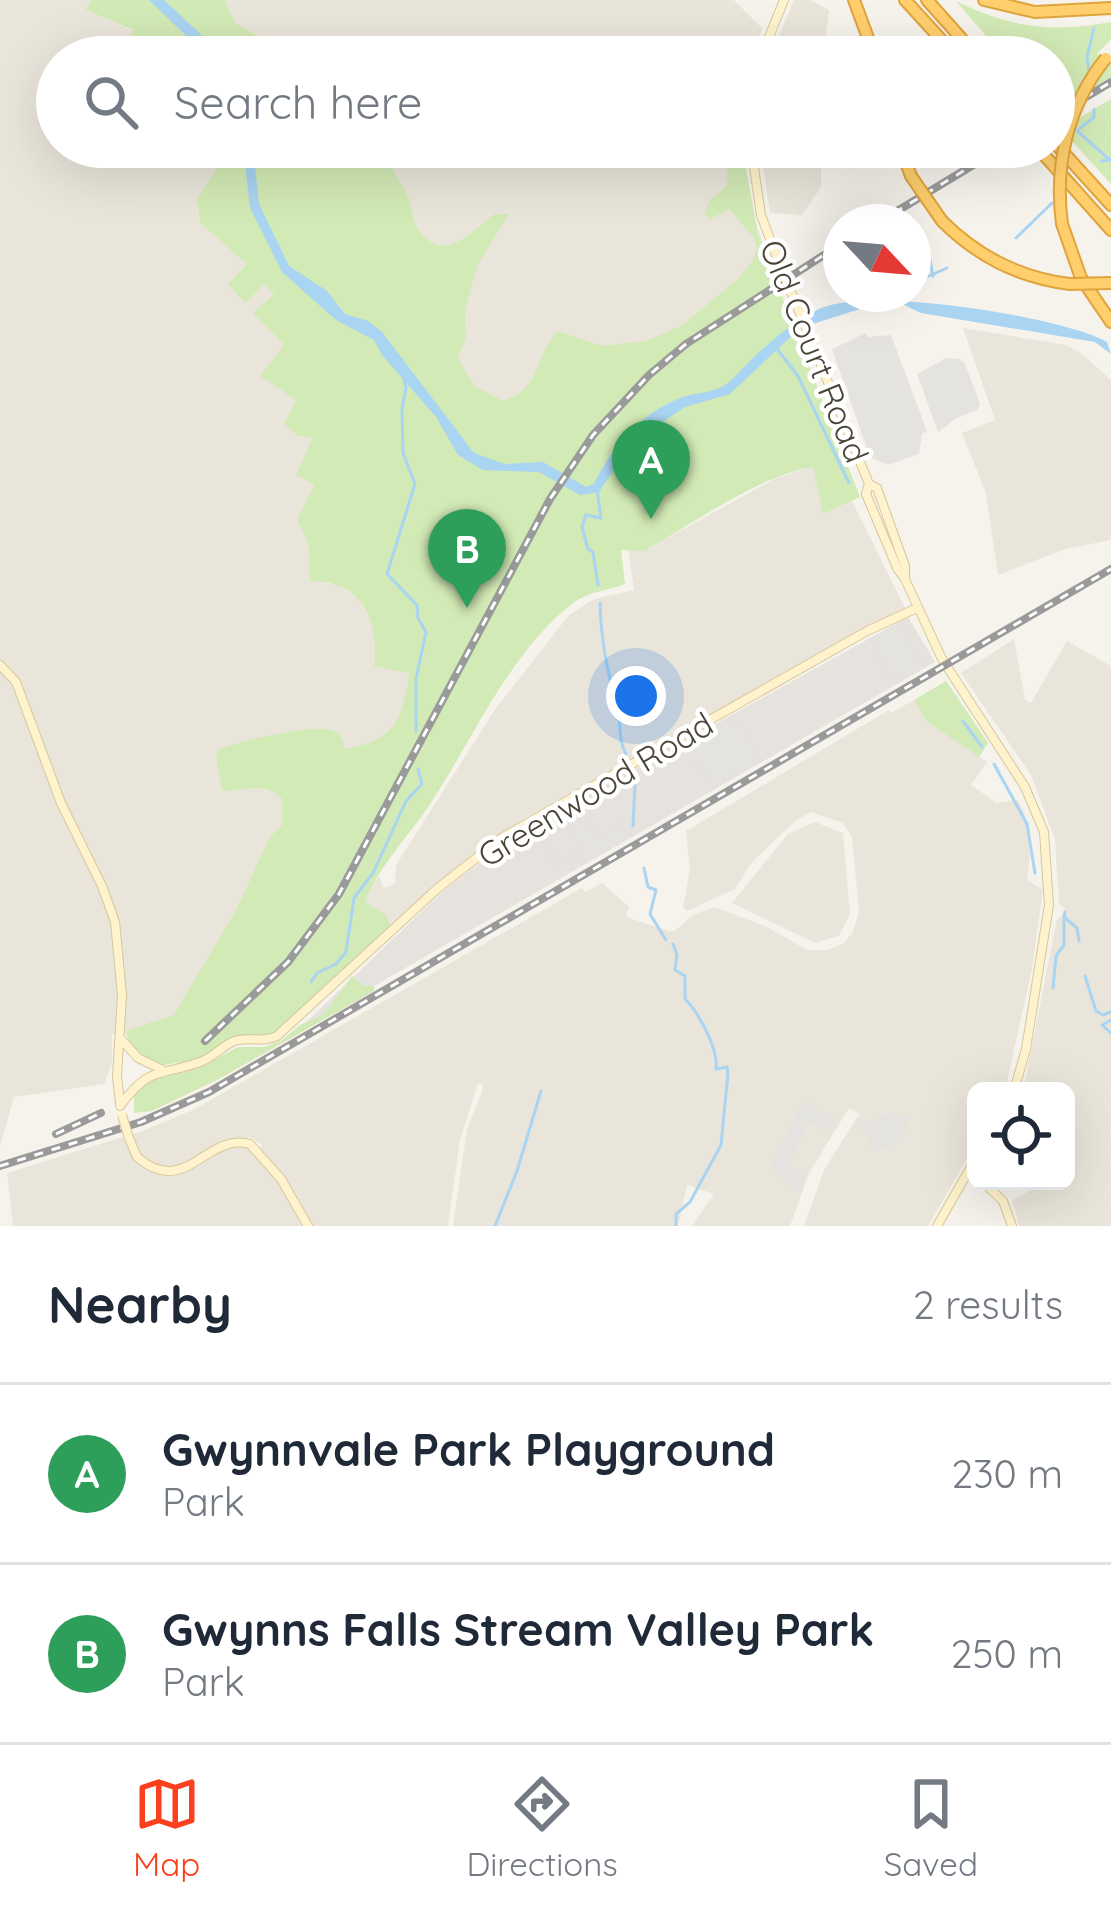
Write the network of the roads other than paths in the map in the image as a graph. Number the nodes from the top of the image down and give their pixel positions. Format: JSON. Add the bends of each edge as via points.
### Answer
{"nodes":[{"id":1,"x":784,"y":0,"type":"edge"},
{"id":2,"x":854,"y":0,"type":"edge"},
{"id":3,"x":904,"y":0,"type":"edge"},
{"id":4,"x":927,"y":0,"type":"edge"},
{"id":5,"x":984,"y":0,"type":"edge"},
{"id":6,"x":1111,"y":8,"type":"edge"},
{"id":7,"x":769,"y":36,"type":"edge"},
{"id":8,"x":867,"y":36,"type":"edge"},
{"id":9,"x":937,"y":36,"type":"edge"},
{"id":10,"x":959,"y":36,"type":"edge"},
{"id":11,"x":1109,"y":55,"type":"edge"},
{"id":12,"x":1075,"y":115,"type":"edge"},
{"id":13,"x":1075,"y":166,"type":"edge"},
{"id":14,"x":754,"y":168,"type":"edge"},
{"id":15,"x":908,"y":168,"type":"edge"},
{"id":16,"x":1056,"y":168,"type":"edge"},
{"id":17,"x":1061,"y":168,"type":"edge"},
{"id":18,"x":1111,"y":206,"type":"edge"},
{"id":19,"x":1111,"y":230,"type":"edge"},
{"id":20,"x":1111,"y":284,"type":"edge"},
{"id":21,"x":1111,"y":322,"type":"edge"},
{"id":22,"x":917,"y":608,"type":"junction"},
{"id":23,"x":0,"y":665,"type":"edge"},
{"id":24,"x":120,"y":1038,"type":"junction"},
{"id":25,"x":162,"y":1069,"type":"junction"},
{"id":26,"x":1017,"y":1082,"type":"edge"},
{"id":27,"x":121,"y":1110,"type":"junction"},
{"id":28,"x":967,"y":1187,"type":"edge"},
{"id":29,"x":990,"y":1190,"type":"edge"},
{"id":30,"x":308,"y":1226,"type":"edge"},
{"id":31,"x":937,"y":1226,"type":"edge"},
{"id":32,"x":1012,"y":1226,"type":"edge"}],
"edges":[{"from":1,"to":7,"type":"street"},
{"from":2,"to":8,"type":"highway"},
{"from":3,"to":9,"type":"highway"},
{"from":4,"to":10,"type":"highway"},
{"from":5,"to":6,"type":"highway","via":[[1035,12]]},
{"from":11,"to":12,"type":"highway","bridge":true},
{"from":13,"to":18,"type":"highway","bridge":true},
{"from":14,"to":22,"type":"street","name":"Old Court Road","bridge":true,"via":[[779,263],[877,488]]},
{"from":15,"to":20,"type":"highway","bridge":true,"via":[[942,221],[1000,264],[1034,278]]},
{"from":16,"to":19,"type":"highway"},
{"from":17,"to":21,"type":"highway","bridge":true,"via":[[1062,224],[1081,278]]},
{"from":22,"to":25,"type":"street","name":"Greenwood Road","via":[[503,837],[277,1036],[234,1041],[201,1062]]},
{"from":22,"to":26,"type":"street","name":"Old Court Road","via":[[1025,787],[1046,844],[1049,904]]},
{"from":23,"to":24,"type":"street","via":[[16,682],[109,902],[121,967]]},
{"from":24,"to":25,"type":"street"},
{"from":24,"to":27,"type":"street"},
{"from":25,"to":27,"type":"street","name":"Greenwood Road","via":[[138,1083]]},
{"from":27,"to":30,"type":"street","bridge":true,"via":[[137,1157],[152,1168],[188,1167],[232,1142],[250,1144]]},
{"from":28,"to":31,"type":"street"},
{"from":29,"to":32,"type":"street"}]}
